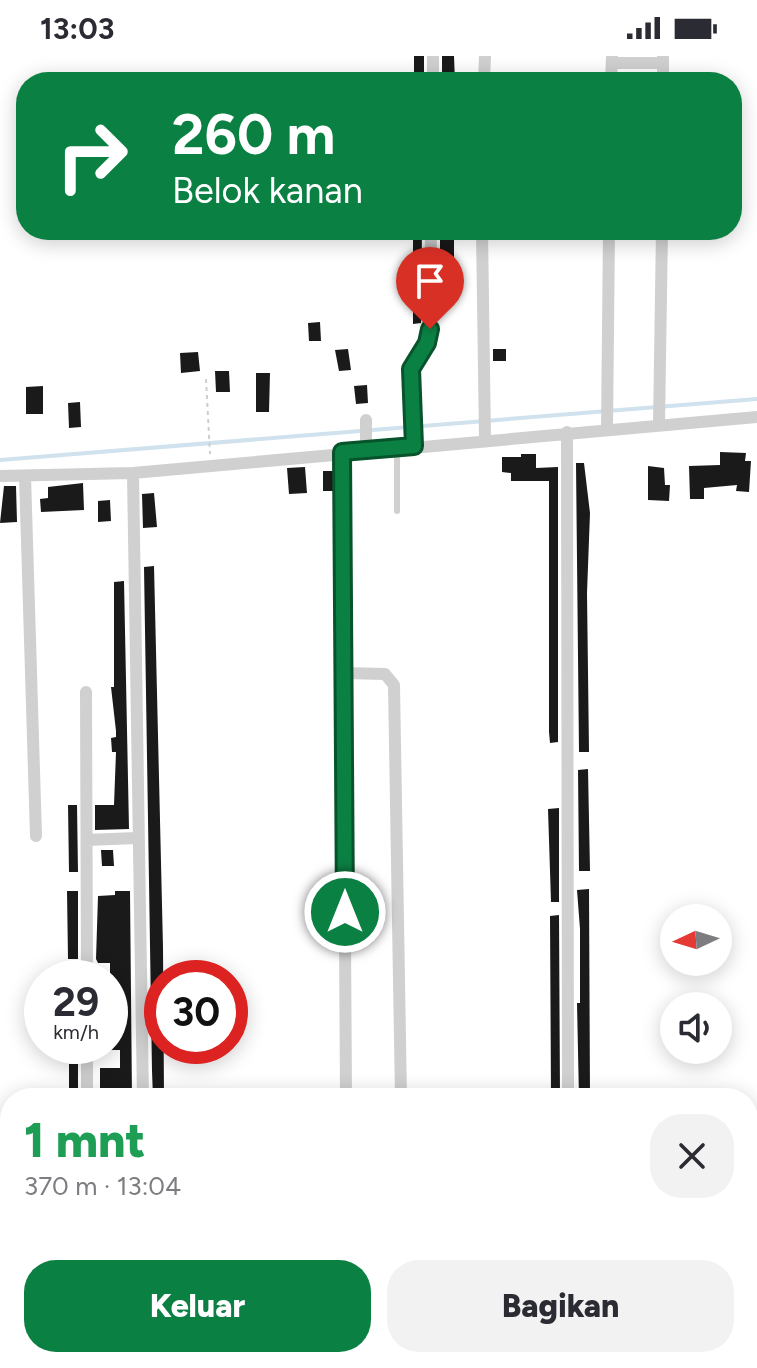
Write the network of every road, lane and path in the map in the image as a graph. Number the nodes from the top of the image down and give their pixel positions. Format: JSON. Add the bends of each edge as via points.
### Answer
{"nodes":[{"id":1,"x":612,"y":60,"type":"edge"},
{"id":2,"x":663,"y":60,"type":"edge"},
{"id":3,"x":431,"y":240,"type":"edge"},
{"id":4,"x":482,"y":240,"type":"edge"},
{"id":5,"x":609,"y":240,"type":"edge"},
{"id":6,"x":662,"y":240,"type":"edge"},
{"id":7,"x":206,"y":379,"type":"dead end"},
{"id":8,"x":757,"y":417,"type":"edge"},
{"id":9,"x":660,"y":419,"type":"junction"},
{"id":10,"x":366,"y":422,"type":"dead end"},
{"id":11,"x":607,"y":423,"type":"junction"},
{"id":12,"x":567,"y":432,"type":"junction"},
{"id":13,"x":485,"y":435,"type":"junction"},
{"id":14,"x":414,"y":441,"type":"junction"},
{"id":15,"x":366,"y":444,"type":"junction"},
{"id":16,"x":397,"y":447,"type":"junction"},
{"id":17,"x":342,"y":452,"type":"junction"},
{"id":18,"x":210,"y":458,"type":"dead end"},
{"id":19,"x":133,"y":473,"type":"junction"},
{"id":20,"x":0,"y":476,"type":"edge"},
{"id":21,"x":25,"y":476,"type":"junction"},
{"id":22,"x":397,"y":511,"type":"dead end"},
{"id":23,"x":343,"y":673,"type":"junction"},
{"id":24,"x":86,"y":692,"type":"dead end"},
{"id":25,"x":36,"y":836,"type":"dead end"},
{"id":26,"x":136,"y":838,"type":"junction"},
{"id":27,"x":87,"y":840,"type":"junction"},
{"id":28,"x":87,"y":960,"type":"edge"},
{"id":29,"x":87,"y":1064,"type":"edge"},
{"id":30,"x":87,"y":1088,"type":"edge"},
{"id":31,"x":143,"y":1088,"type":"edge"},
{"id":32,"x":346,"y":1088,"type":"edge"},
{"id":33,"x":401,"y":1088,"type":"edge"},
{"id":34,"x":568,"y":1088,"type":"edge"}],
"edges":[{"from":1,"to":2,"type":"street"},
{"from":3,"to":14,"type":"street","via":[[430,329],[412,365]]},
{"from":4,"to":13,"type":"street"},
{"from":5,"to":11,"type":"street"},
{"from":6,"to":9,"type":"street"},
{"from":7,"to":18,"type":"path"},
{"from":8,"to":9,"type":"street"},
{"from":9,"to":11,"type":"street"},
{"from":10,"to":15,"type":"street"},
{"from":11,"to":12,"type":"street"},
{"from":12,"to":13,"type":"street"},
{"from":12,"to":34,"type":"street"},
{"from":13,"to":14,"type":"street"},
{"from":14,"to":16,"type":"street"},
{"from":15,"to":16,"type":"street"},
{"from":15,"to":17,"type":"street"},
{"from":16,"to":22,"type":"lane"},
{"from":17,"to":19,"type":"street"},
{"from":17,"to":23,"type":"street"},
{"from":19,"to":21,"type":"street"},
{"from":19,"to":26,"type":"street"},
{"from":20,"to":21,"type":"street"},
{"from":21,"to":25,"type":"street"},
{"from":23,"to":32,"type":"street"},
{"from":23,"to":33,"type":"street","via":[[385,674],[394,685]]},
{"from":24,"to":27,"type":"street"},
{"from":26,"to":27,"type":"street"},
{"from":26,"to":31,"type":"street"},
{"from":27,"to":28,"type":"street"},
{"from":29,"to":30,"type":"street"}]}
